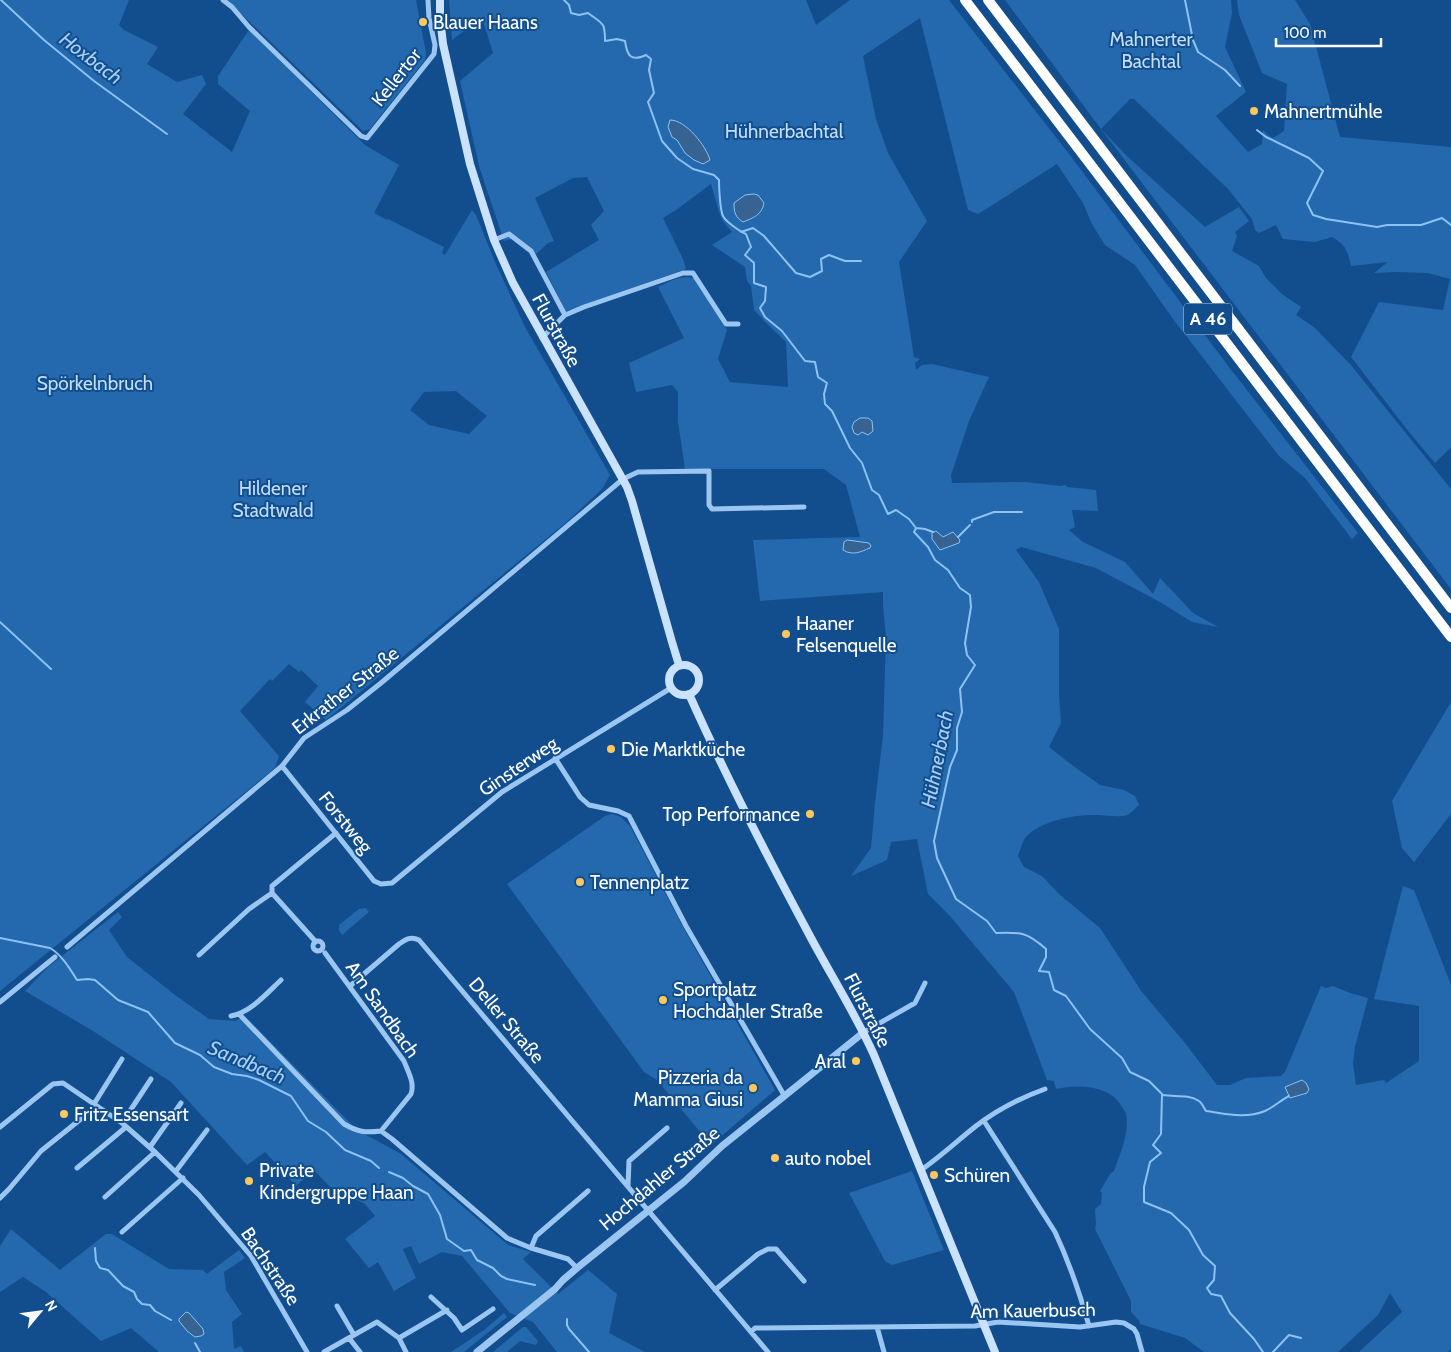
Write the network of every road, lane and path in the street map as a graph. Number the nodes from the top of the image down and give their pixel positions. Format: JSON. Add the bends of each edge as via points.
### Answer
{"nodes":[{"id":1,"x":223,"y":0,"type":"edge"},
{"id":2,"x":428,"y":0,"type":"edge"},
{"id":3,"x":440,"y":0,"type":"edge"},
{"id":4,"x":965,"y":0,"type":"edge"},
{"id":5,"x":988,"y":0,"type":"edge"},
{"id":6,"x":494,"y":240,"type":"junction"},
{"id":7,"x":565,"y":315,"type":"junction"},
{"id":8,"x":738,"y":324,"type":"dead end"},
{"id":9,"x":542,"y":338,"type":"junction"},
{"id":10,"x":623,"y":479,"type":"junction"},
{"id":11,"x":804,"y":507,"type":"dead end"},
{"id":12,"x":1451,"y":608,"type":"edge"},
{"id":13,"x":1451,"y":637,"type":"edge"},
{"id":14,"x":679,"y":665,"type":"junction"},
{"id":15,"x":671,"y":688,"type":"junction"},
{"id":16,"x":689,"y":694,"type":"junction"},
{"id":17,"x":555,"y":758,"type":"junction"},
{"id":18,"x":282,"y":766,"type":"junction"},
{"id":19,"x":336,"y":833,"type":"junction"},
{"id":20,"x":392,"y":883,"type":"joint"},
{"id":21,"x":272,"y":893,"type":"junction"},
{"id":22,"x":316,"y":942,"type":"dead end"},
{"id":23,"x":67,"y":947,"type":"dead end"},
{"id":24,"x":326,"y":953,"type":"dead end"},
{"id":25,"x":199,"y":955,"type":"dead end"},
{"id":26,"x":55,"y":957,"type":"dead end"},
{"id":27,"x":281,"y":980,"type":"dead end"},
{"id":28,"x":925,"y":983,"type":"dead end"},
{"id":29,"x":350,"y":986,"type":"junction"},
{"id":30,"x":0,"y":1002,"type":"edge"},
{"id":31,"x":239,"y":1014,"type":"junction"},
{"id":32,"x":231,"y":1016,"type":"dead end"},
{"id":33,"x":864,"y":1032,"type":"junction"},
{"id":34,"x":122,"y":1060,"type":"dead end"},
{"id":35,"x":152,"y":1079,"type":"dead end"},
{"id":36,"x":1044,"y":1089,"type":"dead end"},
{"id":37,"x":784,"y":1095,"type":"junction"},
{"id":38,"x":181,"y":1102,"type":"dead end"},
{"id":39,"x":95,"y":1105,"type":"junction"},
{"id":40,"x":984,"y":1121,"type":"junction"},
{"id":41,"x":124,"y":1125,"type":"junction"},
{"id":42,"x":0,"y":1127,"type":"edge"},
{"id":43,"x":667,"y":1128,"type":"dead end"},
{"id":44,"x":207,"y":1130,"type":"dead end"},
{"id":45,"x":381,"y":1131,"type":"junction"},
{"id":46,"x":150,"y":1147,"type":"junction"},
{"id":47,"x":155,"y":1152,"type":"junction"},
{"id":48,"x":77,"y":1168,"type":"dead end"},
{"id":49,"x":921,"y":1170,"type":"junction"},
{"id":50,"x":176,"y":1171,"type":"junction"},
{"id":51,"x":183,"y":1178,"type":"junction"},
{"id":52,"x":628,"y":1186,"type":"junction"},
{"id":53,"x":588,"y":1191,"type":"dead end"},
{"id":54,"x":104,"y":1196,"type":"dead end"},
{"id":55,"x":0,"y":1198,"type":"edge"},
{"id":56,"x":648,"y":1211,"type":"junction"},
{"id":57,"x":122,"y":1232,"type":"dead end"},
{"id":58,"x":530,"y":1248,"type":"junction"},
{"id":59,"x":577,"y":1268,"type":"junction"},
{"id":60,"x":804,"y":1281,"type":"dead end"},
{"id":61,"x":715,"y":1290,"type":"junction"},
{"id":62,"x":337,"y":1306,"type":"dead end"},
{"id":63,"x":494,"y":1309,"type":"dead end"},
{"id":64,"x":447,"y":1310,"type":"junction"},
{"id":65,"x":441,"y":1313,"type":"junction"},
{"id":66,"x":984,"y":1325,"type":"junction"},
{"id":67,"x":1089,"y":1326,"type":"junction"},
{"id":68,"x":877,"y":1327,"type":"junction"},
{"id":69,"x":751,"y":1332,"type":"junction"},
{"id":70,"x":351,"y":1337,"type":"junction"},
{"id":71,"x":399,"y":1338,"type":"junction"},
{"id":72,"x":307,"y":1352,"type":"edge"},
{"id":73,"x":324,"y":1352,"type":"edge"},
{"id":74,"x":360,"y":1352,"type":"edge"},
{"id":75,"x":406,"y":1352,"type":"edge"},
{"id":76,"x":477,"y":1352,"type":"edge"},
{"id":77,"x":768,"y":1352,"type":"edge"},
{"id":78,"x":884,"y":1352,"type":"edge"},
{"id":79,"x":995,"y":1352,"type":"edge"},
{"id":80,"x":1142,"y":1352,"type":"edge"}],
"edges":[{"from":1,"to":2,"type":"street","name":"Kellertor","via":[[361,136],[367,138],[434,54]]},
{"from":3,"to":6,"type":"main road","name":"Flurstraße","via":[[443,44],[470,164]]},
{"from":4,"to":13,"type":"highway","number":"A 46"},
{"from":5,"to":12,"type":"highway","number":"A 46"},
{"from":6,"to":7,"type":"street","via":[[509,234],[531,251]]},
{"from":6,"to":9,"type":"main road","name":"Flurstraße","via":[[512,283]]},
{"from":7,"to":8,"type":"street","via":[[683,273],[693,273],[726,324]]},
{"from":7,"to":9,"type":"street"},
{"from":9,"to":10,"type":"main road","name":"Flurstraße"},
{"from":10,"to":11,"type":"street","via":[[638,472],[709,471],[709,505],[712,509]]},
{"from":10,"to":14,"type":"main road","name":"Flurstraße"},
{"from":10,"to":18,"type":"street","name":"Erkrather Straße","via":[[374,689],[304,738]]},
{"from":14,"to":15,"type":"main road","via":[[669,676]]},
{"from":14,"to":16,"type":"main road","via":[[689,666],[697,673],[699,683]]},
{"from":15,"to":16,"type":"main road","via":[[679,694]]},
{"from":15,"to":17,"type":"street","name":"Ginsterweg"},
{"from":16,"to":33,"type":"main road","name":"Flurstraße","via":[[729,780]]},
{"from":17,"to":20,"type":"street","name":"Ginsterweg","via":[[502,792]]},
{"from":17,"to":37,"type":"street","via":[[580,798],[589,805],[629,816],[686,926]]},
{"from":18,"to":19,"type":"street","name":"Forstweg"},
{"from":18,"to":23,"type":"street","name":"Erkrather Straße"},
{"from":19,"to":20,"type":"street","name":"Forstweg","via":[[374,882]]},
{"from":19,"to":21,"type":"street","via":[[272,886]]},
{"from":21,"to":22,"type":"street"},
{"from":21,"to":25,"type":"street","via":[[249,909]]},
{"from":24,"to":29,"type":"street","name":"Am Sandbach"},
{"from":26,"to":30,"type":"street"},
{"from":27,"to":31,"type":"street","via":[[253,1006]]},
{"from":28,"to":33,"type":"street","via":[[915,1003]]},
{"from":29,"to":45,"type":"street","name":"Am Sandbach","via":[[404,1061],[413,1088]]},
{"from":29,"to":52,"type":"street","name":"Deller Straße","via":[[399,944],[408,938],[419,940]]},
{"from":31,"to":32,"type":"street"},
{"from":31,"to":45,"type":"street","via":[[344,1124],[354,1130]]},
{"from":33,"to":37,"type":"street","name":"Hochdahler Straße"},
{"from":33,"to":49,"type":"main road","name":"Flurstraße"},
{"from":34,"to":39,"type":"street"},
{"from":35,"to":41,"type":"street"},
{"from":36,"to":40,"type":"street"},
{"from":37,"to":56,"type":"street","name":"Hochdahler Straße"},
{"from":38,"to":46,"type":"street"},
{"from":39,"to":41,"type":"street","name":"Bachstraße"},
{"from":39,"to":42,"type":"street","name":"Bachstraße","via":[[63,1083],[53,1084]]},
{"from":39,"to":55,"type":"street","via":[[41,1151]]},
{"from":40,"to":49,"type":"street"},
{"from":40,"to":67,"type":"street","via":[[1055,1232]]},
{"from":41,"to":46,"type":"street","name":"Bachstraße"},
{"from":41,"to":48,"type":"street"},
{"from":43,"to":52,"type":"street","via":[[629,1162]]},
{"from":44,"to":50,"type":"street"},
{"from":45,"to":58,"type":"street","via":[[507,1238]]},
{"from":46,"to":47,"type":"street","name":"Bachstraße"},
{"from":47,"to":50,"type":"street","name":"Bachstraße"},
{"from":47,"to":54,"type":"street"},
{"from":49,"to":66,"type":"main road","name":"Flurstraße"},
{"from":50,"to":51,"type":"street","name":"Bachstraße"},
{"from":51,"to":57,"type":"street"},
{"from":51,"to":72,"type":"street","name":"Bachstraße","via":[[251,1256]]},
{"from":52,"to":56,"type":"street","name":"Deller Straße"},
{"from":53,"to":58,"type":"street","via":[[536,1236]]},
{"from":56,"to":59,"type":"street","name":"Hochdahler Straße"},
{"from":56,"to":61,"type":"street","name":"Deller Straße"},
{"from":58,"to":59,"type":"street","via":[[568,1259]]},
{"from":59,"to":76,"type":"street","name":"Hochdahler Straße"},
{"from":60,"to":61,"type":"street","via":[[776,1249],[768,1249]]},
{"from":61,"to":69,"type":"street","name":"Deller Straße"},
{"from":62,"to":70,"type":"street"},
{"from":63,"to":64,"type":"street","via":[[462,1330]]},
{"from":64,"to":65,"type":"street"},
{"from":64,"to":65,"type":"street","via":[[432,1297]]},
{"from":65,"to":71,"type":"street"},
{"from":66,"to":67,"type":"street","name":"Am Kauerbusch","via":[[998,1322]]},
{"from":66,"to":68,"type":"street","name":"Am Kauerbusch"},
{"from":66,"to":79,"type":"main road","name":"Flurstraße"},
{"from":67,"to":80,"type":"street","name":"Am Kauerbusch","via":[[1116,1322],[1129,1325],[1137,1334]]},
{"from":68,"to":69,"type":"street","name":"Am Kauerbusch","via":[[755,1328]]},
{"from":68,"to":78,"type":"street"},
{"from":69,"to":77,"type":"street","name":"Deller Straße"},
{"from":70,"to":71,"type":"street","via":[[377,1322]]},
{"from":70,"to":73,"type":"street"},
{"from":70,"to":74,"type":"street"},
{"from":71,"to":75,"type":"street"}]}
